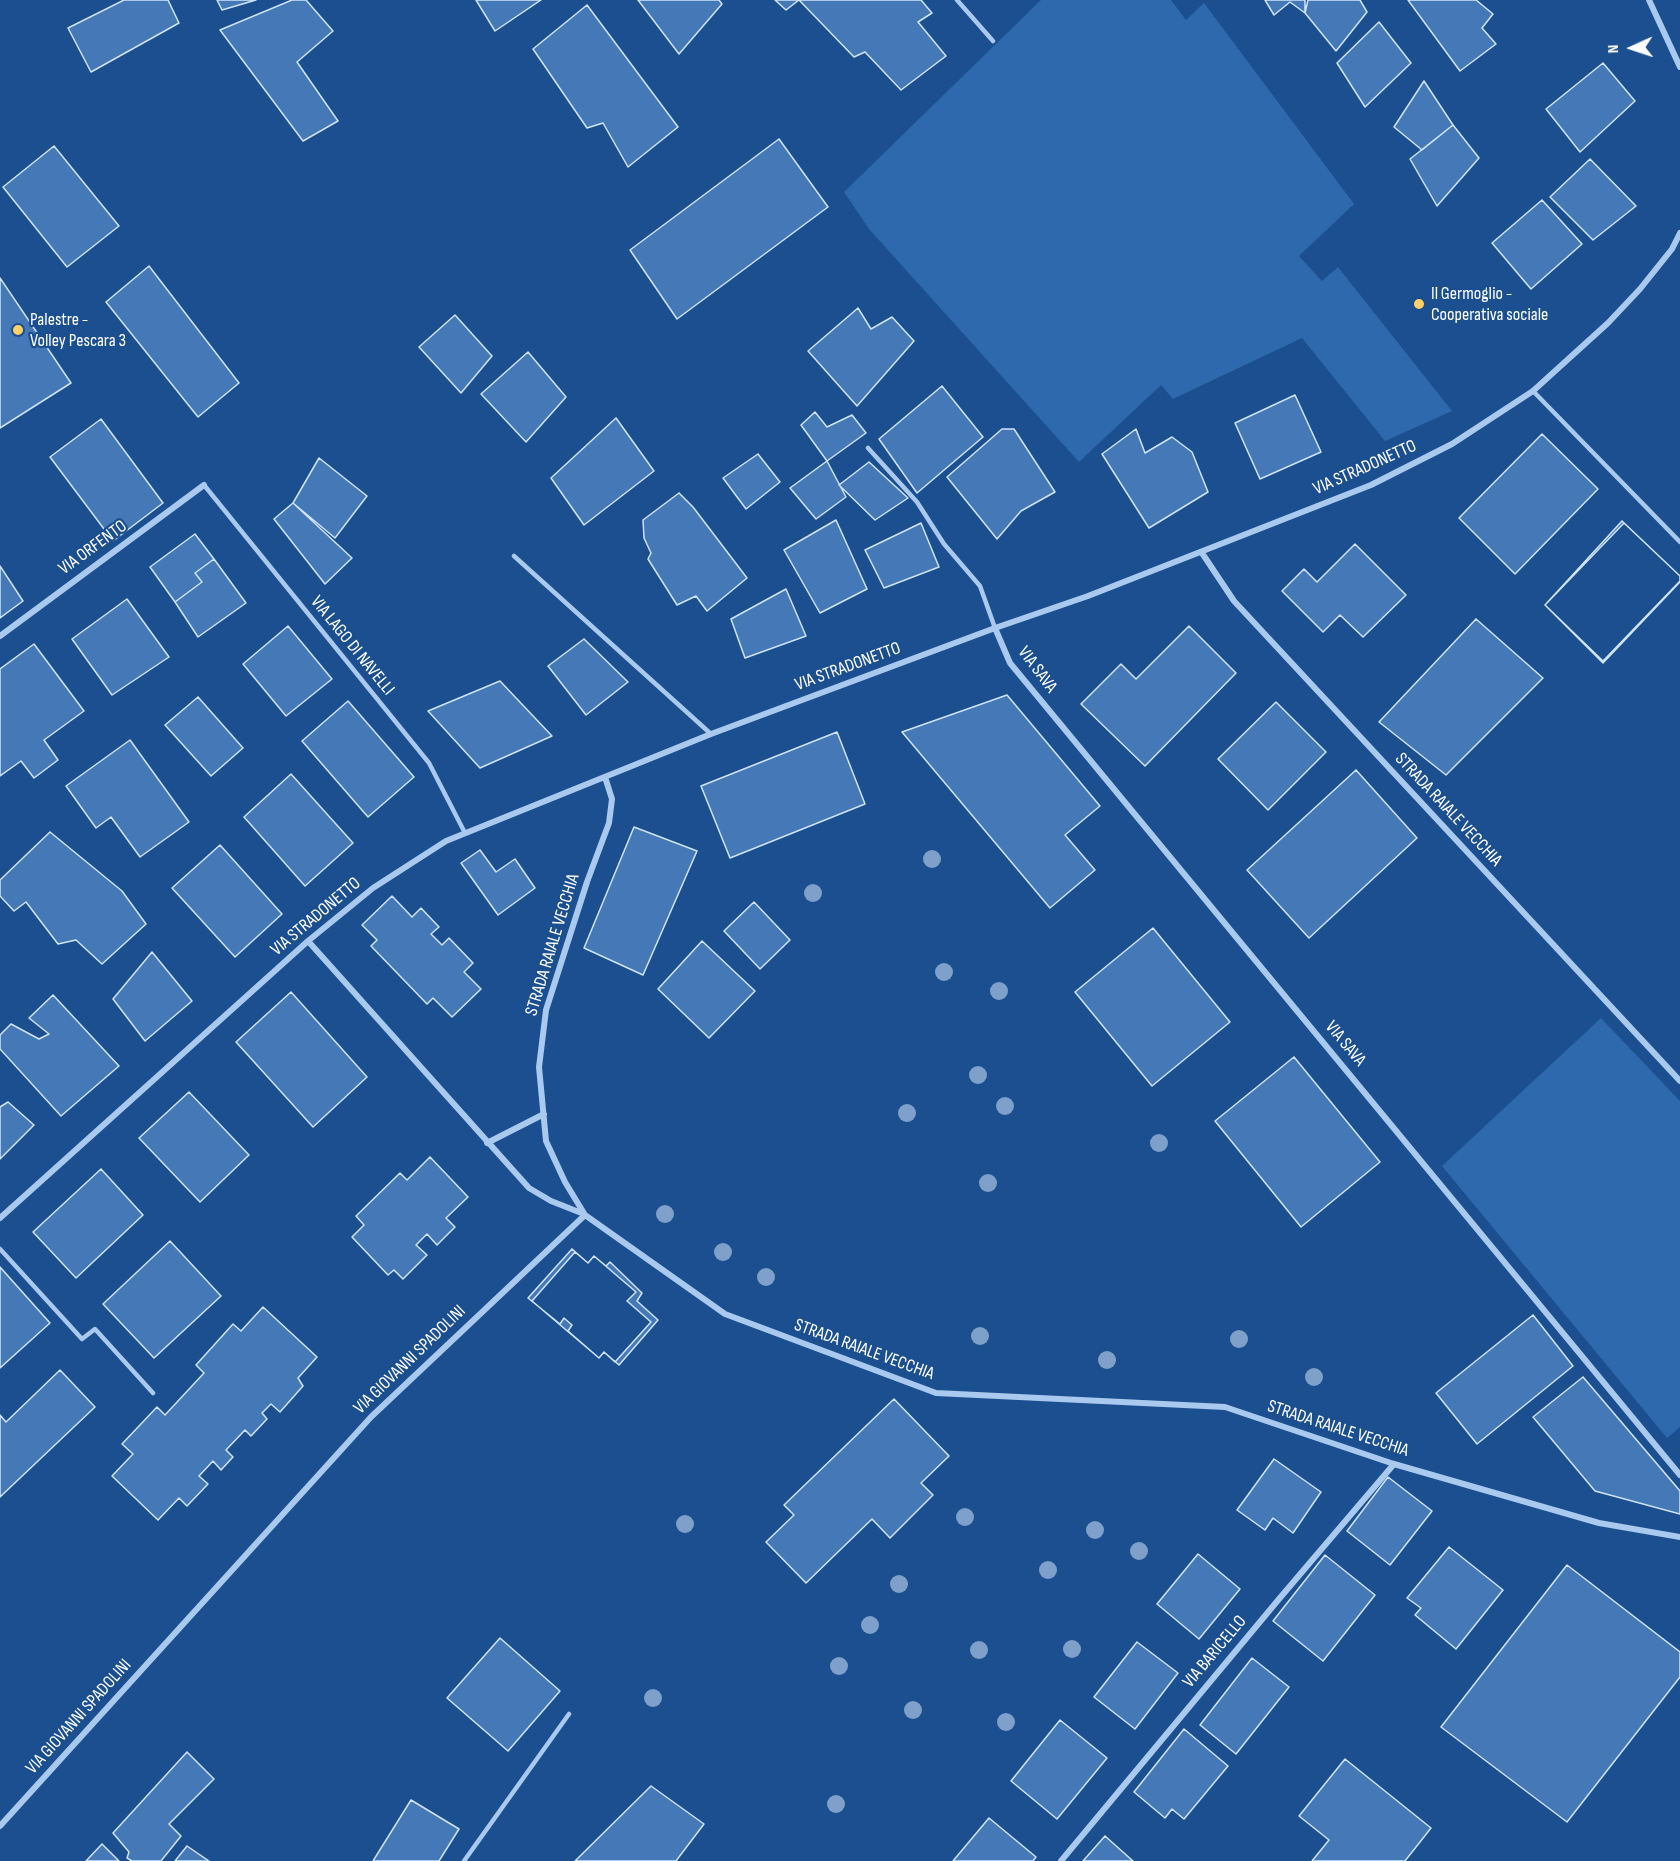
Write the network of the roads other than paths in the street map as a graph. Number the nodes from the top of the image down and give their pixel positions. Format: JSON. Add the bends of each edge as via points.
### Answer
{"nodes":[{"id":1,"x":957,"y":0,"type":"edge"},
{"id":2,"x":1651,"y":0,"type":"edge"},
{"id":3,"x":993,"y":41,"type":"dead end"},
{"id":4,"x":1680,"y":67,"type":"edge"},
{"id":5,"x":1680,"y":233,"type":"edge"},
{"id":6,"x":1533,"y":391,"type":"junction"},
{"id":7,"x":868,"y":448,"type":"dead end"},
{"id":8,"x":204,"y":485,"type":"joint"},
{"id":9,"x":1680,"y":542,"type":"edge"},
{"id":10,"x":1202,"y":553,"type":"junction"},
{"id":11,"x":514,"y":556,"type":"dead end"},
{"id":12,"x":995,"y":628,"type":"junction"},
{"id":13,"x":0,"y":636,"type":"edge"},
{"id":14,"x":711,"y":734,"type":"junction"},
{"id":15,"x":605,"y":777,"type":"junction"},
{"id":16,"x":465,"y":833,"type":"junction"},
{"id":17,"x":308,"y":941,"type":"junction"},
{"id":18,"x":1680,"y":1081,"type":"edge"},
{"id":19,"x":544,"y":1114,"type":"junction"},
{"id":20,"x":487,"y":1143,"type":"junction"},
{"id":21,"x":585,"y":1215,"type":"junction"},
{"id":22,"x":0,"y":1218,"type":"edge"},
{"id":23,"x":0,"y":1248,"type":"edge"},
{"id":24,"x":153,"y":1393,"type":"dead end"},
{"id":25,"x":1394,"y":1464,"type":"junction"},
{"id":26,"x":1680,"y":1475,"type":"edge"},
{"id":27,"x":1680,"y":1537,"type":"edge"},
{"id":28,"x":569,"y":1714,"type":"dead end"},
{"id":29,"x":0,"y":1826,"type":"edge"},
{"id":30,"x":464,"y":1861,"type":"edge"},
{"id":31,"x":1061,"y":1861,"type":"edge"}],
"edges":[{"from":1,"to":3,"type":"lane"},
{"from":2,"to":4,"type":"street"},
{"from":5,"to":6,"type":"street","name":"VIA STRADONETTO","via":[[1640,289]]},
{"from":6,"to":9,"type":"lane"},
{"from":6,"to":10,"type":"street","name":"VIA STRADONETTO","via":[[1452,444],[1371,485]]},
{"from":7,"to":12,"type":"lane","via":[[917,502],[944,544],[981,586]]},
{"from":8,"to":13,"type":"street","name":"VIA ORFENTO"},
{"from":8,"to":16,"type":"lane","name":"VIA LAGO DI NAVELLI","via":[[429,763]]},
{"from":10,"to":12,"type":"street","name":"VIA STRADONETTO"},
{"from":10,"to":18,"type":"street","name":"STRADA RAIALE VECCHIA","via":[[1234,601]]},
{"from":11,"to":14,"type":"lane"},
{"from":12,"to":14,"type":"street","name":"VIA STRADONETTO"},
{"from":12,"to":26,"type":"street","name":"VIA SAVA","via":[[1010,663]]},
{"from":14,"to":15,"type":"street","name":"VIA STRADONETTO"},
{"from":15,"to":16,"type":"street","name":"VIA STRADONETTO"},
{"from":15,"to":19,"type":"street","name":"STRADA RAIALE VECCHIA","via":[[612,799],[609,823],[546,1010],[539,1067]]},
{"from":16,"to":17,"type":"street","name":"VIA STRADONETTO","via":[[373,888]]},
{"from":17,"to":20,"type":"street"},
{"from":17,"to":22,"type":"street","name":"VIA STRADONETTO"},
{"from":19,"to":20,"type":"street"},
{"from":19,"to":21,"type":"street","name":"STRADA RAIALE VECCHIA","via":[[546,1141]]},
{"from":20,"to":21,"type":"street","via":[[529,1188]]},
{"from":21,"to":25,"type":"street","name":"STRADA RAIALE VECCHIA","via":[[725,1314],[936,1393],[1225,1407]]},
{"from":21,"to":29,"type":"street","name":"VIA GIOVANNI SPADOLINI","via":[[371,1417]]},
{"from":23,"to":24,"type":"lane","via":[[82,1339],[96,1329]]},
{"from":25,"to":27,"type":"street","name":"STRADA RAIALE VECCHIA","via":[[1599,1523]]},
{"from":25,"to":31,"type":"street","name":"VIA BARICELLO"},
{"from":28,"to":30,"type":"lane"}]}
